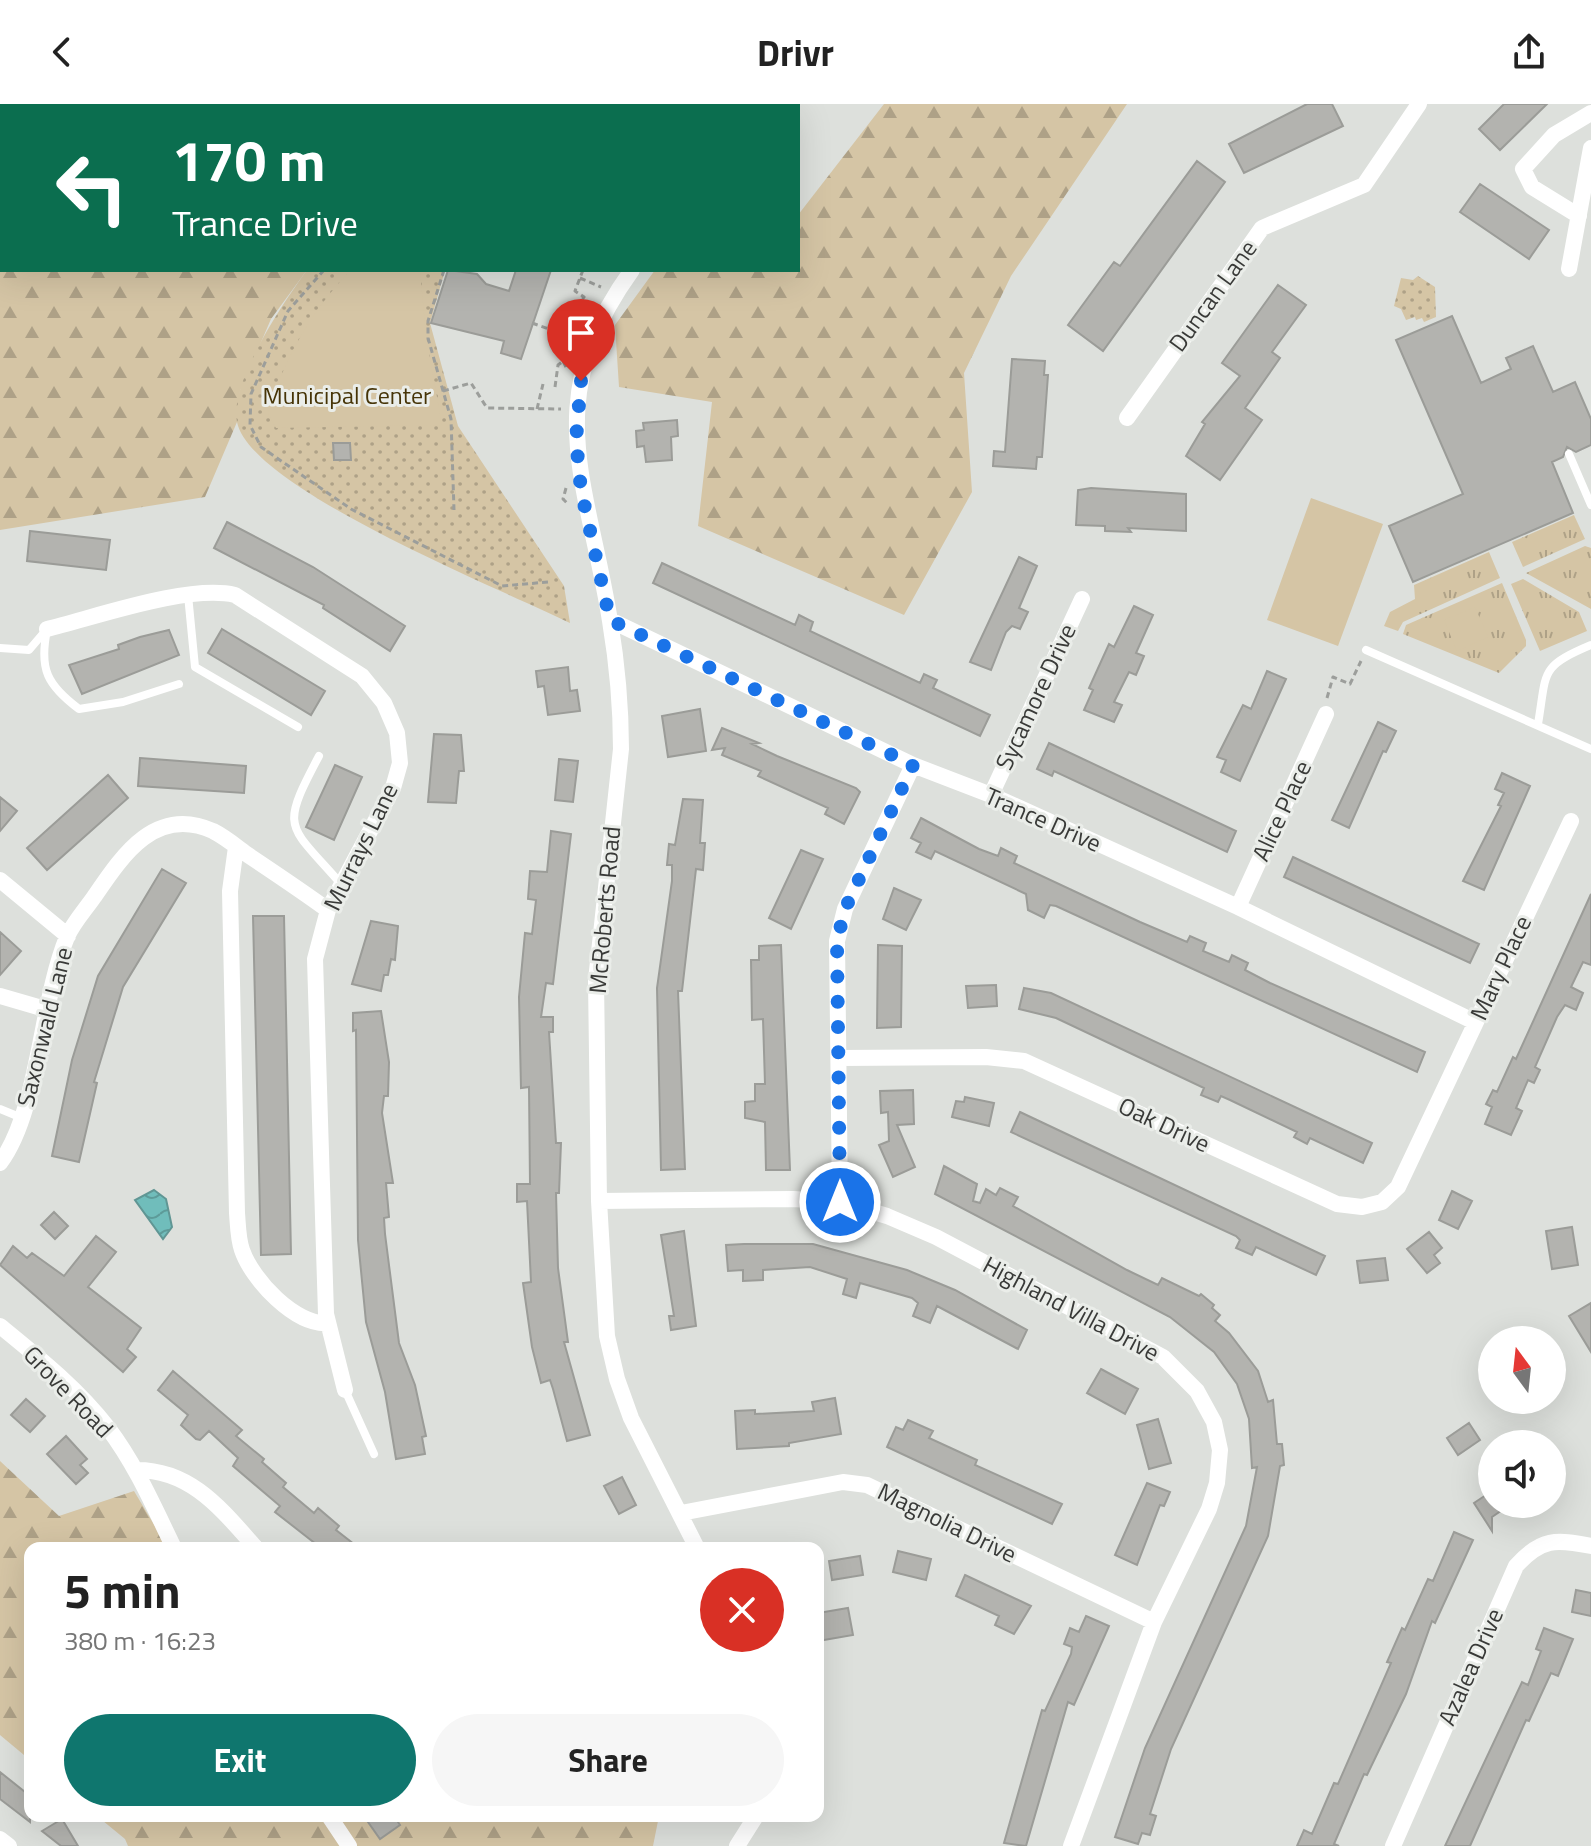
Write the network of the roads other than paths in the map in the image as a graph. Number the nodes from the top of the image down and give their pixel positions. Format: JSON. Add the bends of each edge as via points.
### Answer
{"nodes":[{"id":1,"x":1419,"y":104,"type":"edge"},
{"id":2,"x":1591,"y":113,"type":"edge"},
{"id":3,"x":1591,"y":148,"type":"edge"},
{"id":4,"x":1579,"y":216,"type":"junction"},
{"id":5,"x":1569,"y":269,"type":"dead end"},
{"id":6,"x":631,"y":272,"type":"edge"},
{"id":7,"x":1127,"y":418,"type":"dead end"},
{"id":8,"x":1569,"y":454,"type":"dead end"},
{"id":9,"x":1591,"y":505,"type":"edge"},
{"id":10,"x":188,"y":595,"type":"junction"},
{"id":11,"x":1082,"y":599,"type":"dead end"},
{"id":12,"x":610,"y":620,"type":"junction"},
{"id":13,"x":47,"y":629,"type":"junction"},
{"id":14,"x":1591,"y":645,"type":"edge"},
{"id":15,"x":0,"y":648,"type":"edge"},
{"id":16,"x":1366,"y":650,"type":"road end"},
{"id":17,"x":179,"y":684,"type":"dead end"},
{"id":18,"x":1326,"y":714,"type":"dead end"},
{"id":19,"x":1538,"y":724,"type":"junction"},
{"id":20,"x":298,"y":727,"type":"dead end"},
{"id":21,"x":1591,"y":749,"type":"edge"},
{"id":22,"x":319,"y":756,"type":"dead end"},
{"id":23,"x":913,"y":765,"type":"junction"},
{"id":24,"x":991,"y":795,"type":"junction"},
{"id":25,"x":1571,"y":821,"type":"dead end"},
{"id":26,"x":236,"y":847,"type":"junction"},
{"id":27,"x":0,"y":880,"type":"edge"},
{"id":28,"x":341,"y":885,"type":"junction"},
{"id":29,"x":1238,"y":907,"type":"junction"},
{"id":30,"x":328,"y":910,"type":"junction"},
{"id":31,"x":68,"y":936,"type":"junction"},
{"id":32,"x":0,"y":996,"type":"edge"},
{"id":33,"x":45,"y":1009,"type":"junction"},
{"id":34,"x":1475,"y":1022,"type":"junction"},
{"id":35,"x":840,"y":1058,"type":"junction"},
{"id":36,"x":0,"y":1109,"type":"edge"},
{"id":37,"x":1434,"y":1117,"type":"joint"},
{"id":38,"x":22,"y":1118,"type":"junction"},
{"id":39,"x":0,"y":1163,"type":"edge"},
{"id":40,"x":599,"y":1201,"type":"junction"},
{"id":41,"x":840,"y":1202,"type":"junction"},
{"id":42,"x":328,"y":1323,"type":"junction"},
{"id":43,"x":0,"y":1326,"type":"edge"},
{"id":44,"x":345,"y":1390,"type":"joint"},
{"id":45,"x":374,"y":1454,"type":"dead end"},
{"id":46,"x":135,"y":1470,"type":"junction"},
{"id":47,"x":681,"y":1513,"type":"junction"},
{"id":48,"x":171,"y":1542,"type":"edge"},
{"id":49,"x":251,"y":1542,"type":"edge"},
{"id":50,"x":694,"y":1542,"type":"edge"},
{"id":51,"x":1591,"y":1546,"type":"edge"},
{"id":52,"x":1154,"y":1622,"type":"junction"},
{"id":53,"x":333,"y":1822,"type":"edge"},
{"id":54,"x":752,"y":1822,"type":"edge"},
{"id":55,"x":0,"y":1839,"type":"edge"},
{"id":56,"x":9,"y":1846,"type":"edge"},
{"id":57,"x":349,"y":1846,"type":"edge"},
{"id":58,"x":737,"y":1846,"type":"edge"},
{"id":59,"x":1071,"y":1846,"type":"edge"},
{"id":60,"x":1393,"y":1846,"type":"edge"}],
"edges":[{"from":1,"to":7,"type":"street","name":"Duncan Lane","via":[[1364,185],[1262,228]]},
{"from":2,"to":4,"type":"street","via":[[1554,135],[1523,169],[1532,187]]},
{"from":3,"to":4,"type":"street"},
{"from":4,"to":5,"type":"street"},
{"from":6,"to":12,"type":"street","name":"McRoberts Road","via":[[590,344],[576,440],[581,490]]},
{"from":8,"to":9,"type":"lane"},
{"from":10,"to":13,"type":"street","name":"Murrays Lane"},
{"from":10,"to":20,"type":"lane","via":[[195,667]]},
{"from":10,"to":28,"type":"street","name":"Murrays Lane","via":[[215,590],[235,595],[362,676],[384,703],[397,733],[400,763],[393,788]]},
{"from":11,"to":24,"type":"street","name":"Sycamore Drive"},
{"from":12,"to":23,"type":"street","name":"Trance Drive"},
{"from":12,"to":40,"type":"street","name":"McRoberts Road","via":[[621,749],[596,980]]},
{"from":13,"to":15,"type":"lane","via":[[29,650]]},
{"from":13,"to":17,"type":"lane","via":[[41,657],[47,676],[79,709]]},
{"from":14,"to":19,"type":"lane","via":[[1557,659],[1547,670]]},
{"from":16,"to":19,"type":"lane"},
{"from":18,"to":29,"type":"street","name":"Alice Place"},
{"from":19,"to":21,"type":"lane"},
{"from":22,"to":28,"type":"lane","via":[[294,803],[291,821]]},
{"from":23,"to":24,"type":"street","name":"Trance Drive"},
{"from":23,"to":35,"type":"street","via":[[845,909],[837,941]]},
{"from":24,"to":29,"type":"street","name":"Trance Drive"},
{"from":25,"to":34,"type":"street","name":"Mary Place"},
{"from":26,"to":30,"type":"street","name":"Saxonwald Lane"},
{"from":26,"to":31,"type":"street","name":"Saxonwald Lane","via":[[213,831],[189,825],[163,827],[141,837]]},
{"from":26,"to":42,"type":"street","via":[[230,891],[242,1249],[250,1268],[294,1315],[313,1324]]},
{"from":27,"to":31,"type":"street"},
{"from":28,"to":30,"type":"street","name":"Murrays Lane"},
{"from":29,"to":34,"type":"street","name":"Trance Drive"},
{"from":30,"to":42,"type":"street","name":"Murrays Lane","via":[[315,959]]},
{"from":31,"to":33,"type":"street","name":"Saxonwald Lane"},
{"from":32,"to":33,"type":"street"},
{"from":33,"to":38,"type":"street","name":"Saxonwald Lane"},
{"from":34,"to":37,"type":"street","name":"Mary Place"},
{"from":35,"to":37,"type":"street","name":"Oak Drive","via":[[1024,1061],[1324,1198],[1362,1207],[1382,1202],[1398,1187]]},
{"from":35,"to":41,"type":"street"},
{"from":36,"to":38,"type":"lane"},
{"from":38,"to":39,"type":"street","name":"Saxonwald Lane"},
{"from":40,"to":41,"type":"street","name":"Highland Villa Drive"},
{"from":40,"to":47,"type":"street","name":"McRoberts Road","via":[[607,1336],[617,1379],[631,1418]]},
{"from":41,"to":52,"type":"street","name":"Highland Villa Drive","via":[[936,1237],[1150,1349],[1197,1391],[1214,1422],[1220,1450],[1217,1483]]},
{"from":42,"to":44,"type":"street","name":"Murrays Lane"},
{"from":43,"to":46,"type":"street","name":"Grove Road","via":[[73,1390]]},
{"from":44,"to":45,"type":"lane"},
{"from":46,"to":48,"type":"street","name":"Grove Road"},
{"from":46,"to":49,"type":"street","via":[[157,1470],[195,1487]]},
{"from":47,"to":50,"type":"street","name":"McRoberts Road"},
{"from":47,"to":52,"type":"street","name":"Magnolia Drive","via":[[843,1482],[867,1485]]},
{"from":51,"to":60,"type":"street","name":"Azalea Drive","via":[[1561,1540],[1532,1548],[1516,1566]]},
{"from":52,"to":59,"type":"street","name":"Highland Villa Drive"},
{"from":53,"to":57,"type":"street"},
{"from":54,"to":58,"type":"street"},
{"from":55,"to":56,"type":"street"}]}
